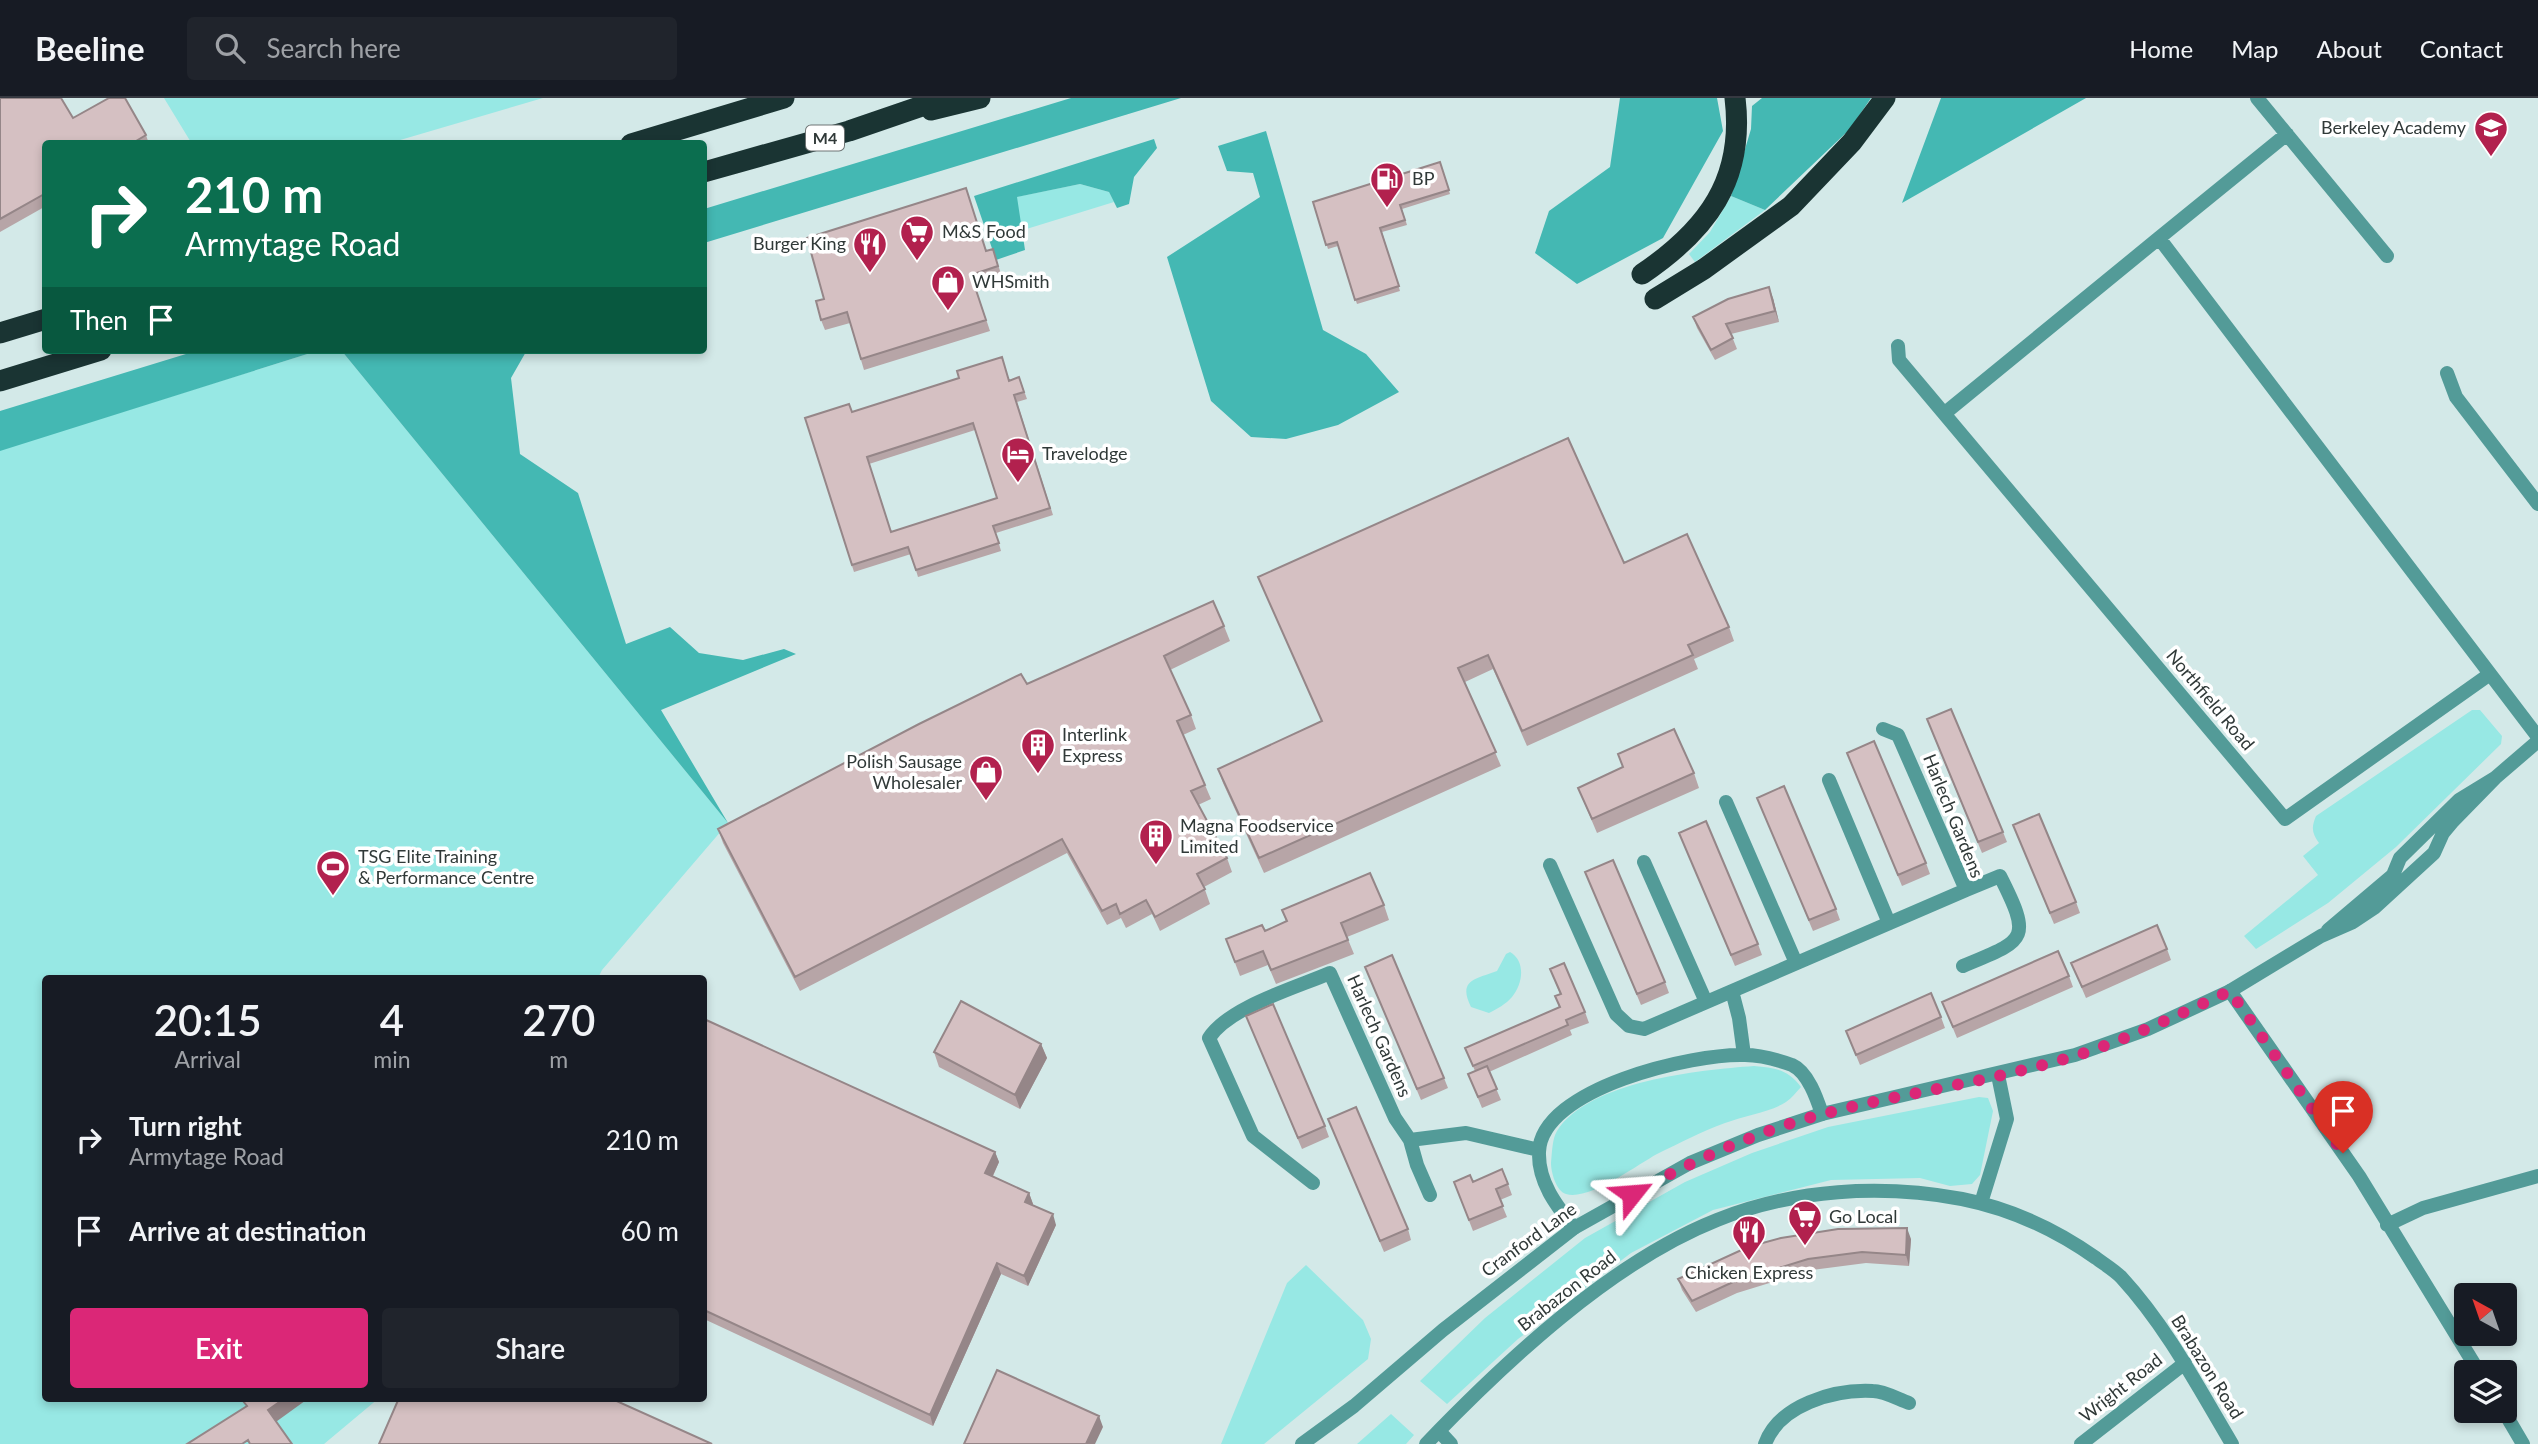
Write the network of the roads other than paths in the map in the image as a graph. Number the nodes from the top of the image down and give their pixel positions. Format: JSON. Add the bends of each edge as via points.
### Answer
{"nodes":[{"id":1,"x":783,"y":98,"type":"edge"},
{"id":2,"x":945,"y":98,"type":"edge"},
{"id":3,"x":979,"y":98,"type":"edge"},
{"id":4,"x":1735,"y":98,"type":"edge"},
{"id":5,"x":1885,"y":98,"type":"edge"},
{"id":6,"x":2257,"y":98,"type":"edge"},
{"id":7,"x":849,"y":131,"type":"junction"},
{"id":8,"x":2287,"y":134,"type":"junction"},
{"id":9,"x":644,"y":140,"type":"edge"},
{"id":10,"x":707,"y":171,"type":"edge"},
{"id":11,"x":2159,"y":238,"type":"junction"},
{"id":12,"x":2387,"y":256,"type":"dead end"},
{"id":13,"x":1642,"y":274,"type":"dead end"},
{"id":14,"x":1655,"y":299,"type":"dead end"},
{"id":15,"x":42,"y":320,"type":"edge"},
{"id":16,"x":0,"y":332,"type":"edge"},
{"id":17,"x":1898,"y":346,"type":"dead end"},
{"id":18,"x":88,"y":354,"type":"edge"},
{"id":19,"x":2447,"y":373,"type":"dead end"},
{"id":20,"x":0,"y":381,"type":"edge"},
{"id":21,"x":1944,"y":413,"type":"junction"},
{"id":22,"x":2538,"y":504,"type":"edge"},
{"id":23,"x":2490,"y":674,"type":"junction"},
{"id":24,"x":1883,"y":729,"type":"dead end"},
{"id":25,"x":2538,"y":739,"type":"edge"},
{"id":26,"x":1829,"y":780,"type":"dead end"},
{"id":27,"x":1727,"y":802,"type":"dead end"},
{"id":28,"x":1644,"y":862,"type":"dead end"},
{"id":29,"x":1550,"y":865,"type":"dead end"},
{"id":30,"x":1966,"y":890,"type":"junction"},
{"id":31,"x":1889,"y":923,"type":"junction"},
{"id":32,"x":1796,"y":962,"type":"junction"},
{"id":33,"x":1963,"y":966,"type":"dead end"},
{"id":34,"x":1732,"y":991,"type":"junction"},
{"id":35,"x":2230,"y":991,"type":"junction"},
{"id":36,"x":1706,"y":1002,"type":"junction"},
{"id":37,"x":1744,"y":1055,"type":"junction"},
{"id":38,"x":1998,"y":1075,"type":"junction"},
{"id":39,"x":1822,"y":1114,"type":"junction"},
{"id":40,"x":1410,"y":1140,"type":"junction"},
{"id":41,"x":1539,"y":1150,"type":"junction"},
{"id":42,"x":2538,"y":1175,"type":"edge"},
{"id":43,"x":1313,"y":1183,"type":"dead end"},
{"id":44,"x":1430,"y":1195,"type":"dead end"},
{"id":45,"x":1981,"y":1203,"type":"junction"},
{"id":46,"x":2388,"y":1225,"type":"junction"},
{"id":47,"x":1574,"y":1228,"type":"junction"},
{"id":48,"x":2472,"y":1360,"type":"edge"},
{"id":49,"x":2185,"y":1363,"type":"junction"},
{"id":50,"x":1909,"y":1403,"type":"dead end"},
{"id":51,"x":2510,"y":1423,"type":"edge"},
{"id":52,"x":1439,"y":1431,"type":"junction"},
{"id":53,"x":1302,"y":1444,"type":"edge"},
{"id":54,"x":1426,"y":1444,"type":"edge"},
{"id":55,"x":1451,"y":1444,"type":"edge"},
{"id":56,"x":1765,"y":1444,"type":"edge"},
{"id":57,"x":2081,"y":1444,"type":"edge"},
{"id":58,"x":2232,"y":1444,"type":"edge"},
{"id":59,"x":2523,"y":1444,"type":"edge"}],
"edges":[{"from":1,"to":9,"type":"highway"},
{"from":2,"to":7,"type":"highway","number":"M4"},
{"from":3,"to":7,"type":"highway"},
{"from":4,"to":13,"type":"highway","via":[[1737,145],[1728,177],[1708,215],[1685,242]]},
{"from":5,"to":14,"type":"highway","via":[[1852,142],[1791,206]]},
{"from":6,"to":8,"type":"street"},
{"from":7,"to":10,"type":"highway","number":"M4"},
{"from":8,"to":11,"type":"street"},
{"from":8,"to":12,"type":"street"},
{"from":11,"to":21,"type":"street"},
{"from":11,"to":23,"type":"street"},
{"from":15,"to":16,"type":"highway"},
{"from":17,"to":21,"type":"street","name":"Northfield Road","via":[[1899,360]]},
{"from":18,"to":20,"type":"highway"},
{"from":19,"to":22,"type":"street","via":[[2456,397]]},
{"from":21,"to":23,"type":"street","name":"Northfield Road","via":[[2285,819]]},
{"from":23,"to":25,"type":"street"},
{"from":24,"to":30,"type":"street","name":"Harlech Gardens","via":[[1898,735]]},
{"from":25,"to":35,"type":"street","name":"Cranford Lane","via":[[2494,778],[2459,800],[2400,858],[2393,875],[2368,898],[2321,936]]},
{"from":26,"to":31,"type":"street"},
{"from":27,"to":32,"type":"street"},
{"from":28,"to":36,"type":"street"},
{"from":29,"to":36,"type":"street","name":"Harlech Gardens","via":[[1622,1020],[1644,1028]]},
{"from":30,"to":31,"type":"street","name":"Harlech Gardens"},
{"from":30,"to":33,"type":"street","via":[[2000,876],[2019,919],[2019,934],[2003,949]]},
{"from":31,"to":32,"type":"street","name":"Harlech Gardens"},
{"from":32,"to":34,"type":"street","name":"Harlech Gardens"},
{"from":34,"to":36,"type":"street","name":"Harlech Gardens"},
{"from":34,"to":37,"type":"street"},
{"from":35,"to":38,"type":"street","name":"Cranford Lane","via":[[2098,1048]]},
{"from":35,"to":46,"type":"street"},
{"from":37,"to":39,"type":"street","via":[[1795,1066],[1814,1092]]},
{"from":37,"to":41,"type":"street","via":[[1671,1065],[1582,1096],[1553,1118]]},
{"from":38,"to":39,"type":"street","name":"Cranford Lane"},
{"from":38,"to":45,"type":"street","via":[[2007,1119]]},
{"from":39,"to":47,"type":"street","name":"Cranford Lane","via":[[1700,1158]]},
{"from":40,"to":41,"type":"street","via":[[1466,1133]]},
{"from":40,"to":43,"type":"street","name":"Harlech Gardens","via":[[1395,1118],[1330,973],[1232,1015],[1209,1038],[1253,1136]]},
{"from":40,"to":44,"type":"street","name":"Harlech Gardens"},
{"from":41,"to":47,"type":"street","via":[[1545,1184]]},
{"from":42,"to":46,"type":"street","via":[[2423,1208]]},
{"from":45,"to":49,"type":"street","name":"Brabazon Road","via":[[2038,1222],[2119,1276]]},
{"from":45,"to":52,"type":"street","name":"Brabazon Road","via":[[1874,1190],[1795,1197],[1718,1219],[1637,1261],[1592,1295],[1525,1348]]},
{"from":46,"to":48,"type":"street"},
{"from":47,"to":53,"type":"street","name":"Cranford Lane"},
{"from":49,"to":57,"type":"street","name":"Wright Road"},
{"from":49,"to":58,"type":"street","name":"Brabazon Road"},
{"from":50,"to":56,"type":"street","via":[[1875,1390],[1829,1395],[1786,1414]]},
{"from":51,"to":59,"type":"street"},
{"from":52,"to":54,"type":"street","name":"Brabazon Road"},
{"from":52,"to":55,"type":"street"}]}
